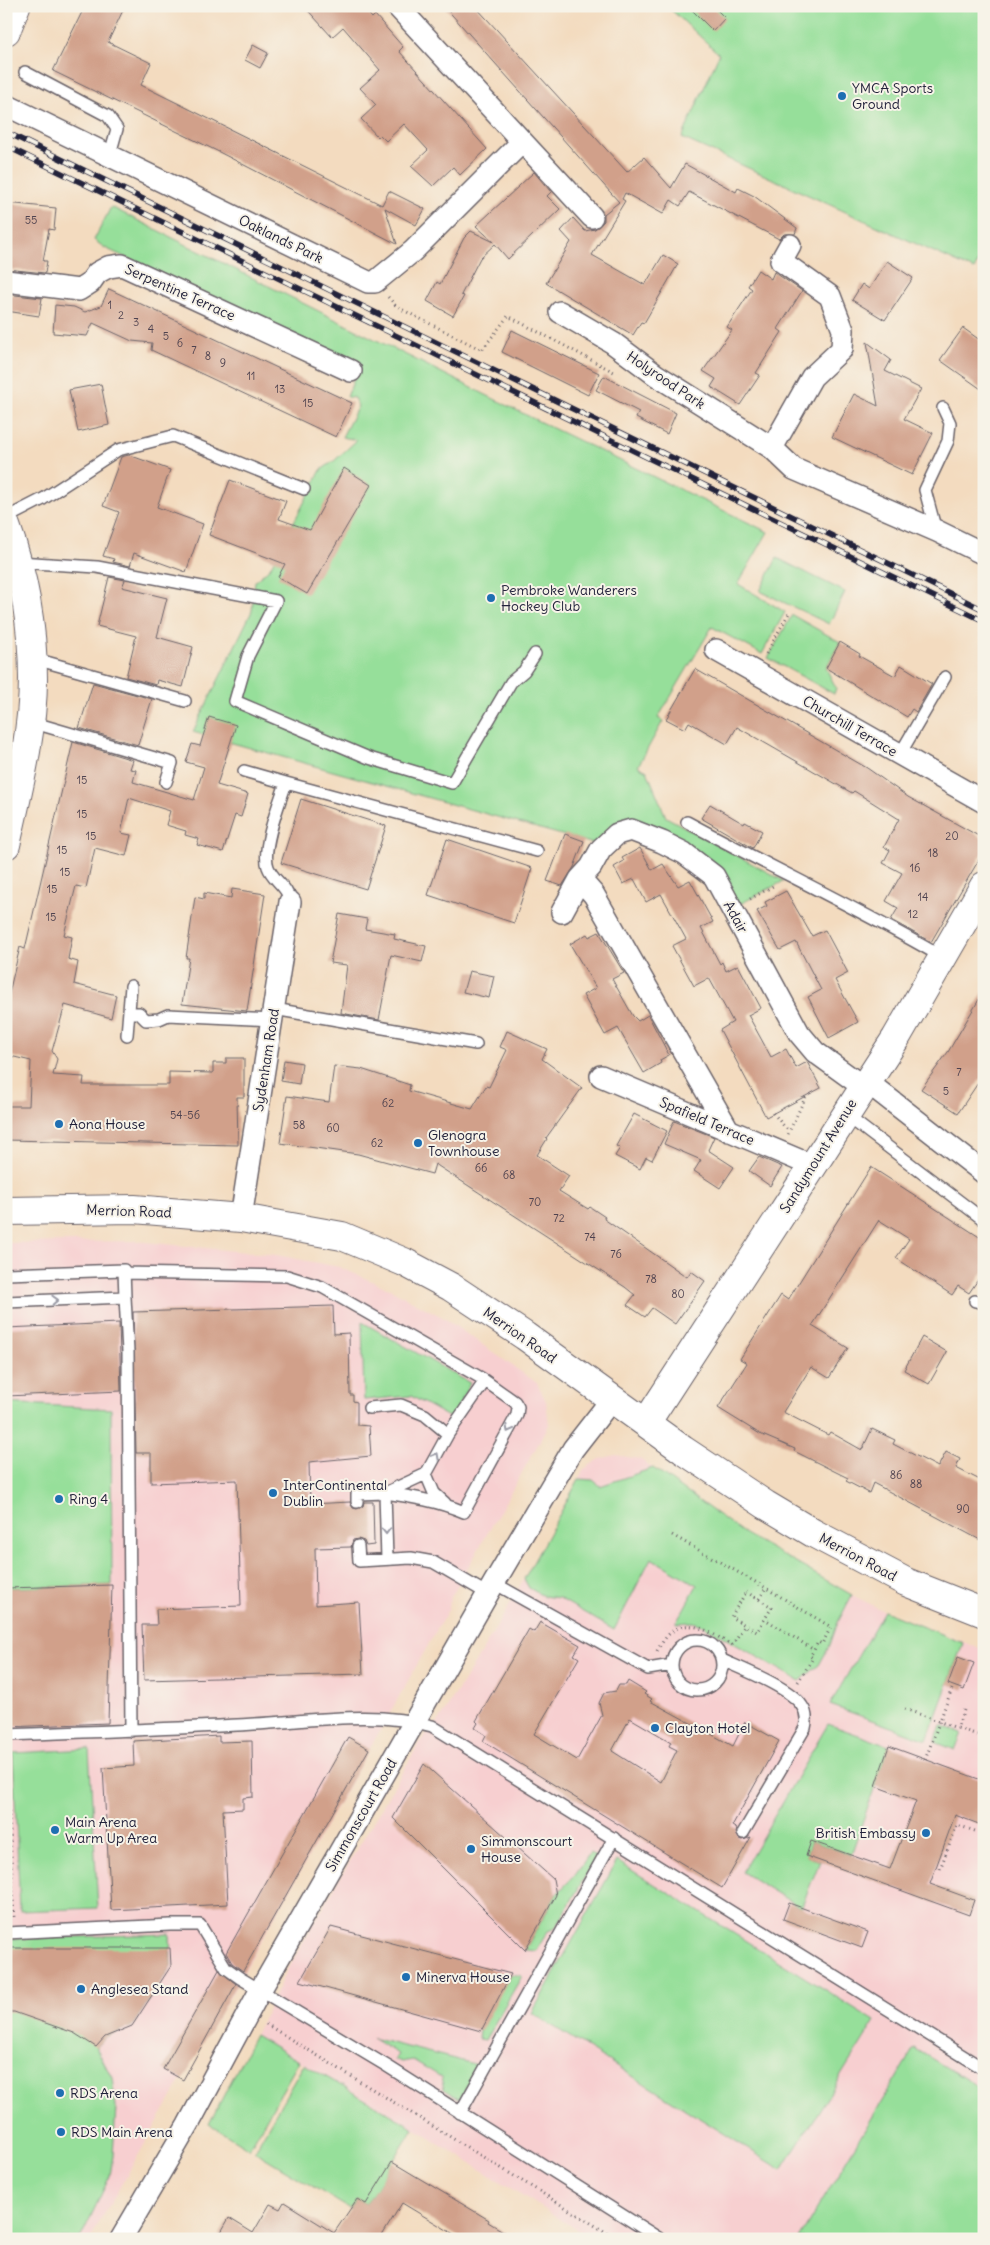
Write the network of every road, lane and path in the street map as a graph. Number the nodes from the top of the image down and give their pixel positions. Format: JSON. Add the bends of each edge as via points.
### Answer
{"nodes":[{"id":1,"x":16,"y":6,"type":"edge"},
{"id":2,"x":397,"y":6,"type":"edge"},
{"id":3,"x":6,"y":31,"type":"edge"},
{"id":4,"x":25,"y":72,"type":"dead end"},
{"id":5,"x":6,"y":105,"type":"edge"},
{"id":6,"x":521,"y":143,"type":"junction"},
{"id":7,"x":110,"y":154,"type":"junction"},
{"id":8,"x":592,"y":217,"type":"dead end"},
{"id":9,"x":790,"y":245,"type":"dead end"},
{"id":10,"x":6,"y":281,"type":"edge"},
{"id":11,"x":375,"y":282,"type":"junction"},
{"id":12,"x":560,"y":312,"type":"dead end"},
{"id":13,"x":351,"y":371,"type":"dead end"},
{"id":14,"x":619,"y":375,"type":"dead end"},
{"id":15,"x":943,"y":408,"type":"dead end"},
{"id":16,"x":772,"y":448,"type":"junction"},
{"id":17,"x":304,"y":489,"type":"dead end"},
{"id":18,"x":6,"y":518,"type":"edge"},
{"id":19,"x":6,"y":526,"type":"edge"},
{"id":20,"x":937,"y":531,"type":"junction"},
{"id":21,"x":984,"y":554,"type":"edge"},
{"id":22,"x":18,"y":562,"type":"junction"},
{"id":23,"x":789,"y":613,"type":"dead end"},
{"id":24,"x":716,"y":650,"type":"dead end"},
{"id":25,"x":535,"y":654,"type":"dead end"},
{"id":26,"x":32,"y":658,"type":"junction"},
{"id":27,"x":756,"y":672,"type":"junction"},
{"id":28,"x":946,"y":677,"type":"dead end"},
{"id":29,"x":185,"y":701,"type":"dead end"},
{"id":30,"x":29,"y":722,"type":"junction"},
{"id":31,"x":900,"y":754,"type":"junction"},
{"id":32,"x":244,"y":771,"type":"dead end"},
{"id":33,"x":166,"y":782,"type":"dead end"},
{"id":34,"x":286,"y":783,"type":"junction"},
{"id":35,"x":984,"y":802,"type":"edge"},
{"id":36,"x":687,"y":822,"type":"dead end"},
{"id":37,"x":8,"y":829,"type":"edge"},
{"id":38,"x":537,"y":851,"type":"dead end"},
{"id":39,"x":580,"y":879,"type":"junction"},
{"id":40,"x":782,"y":882,"type":"dead end"},
{"id":41,"x":984,"y":886,"type":"edge"},
{"id":42,"x":290,"y":902,"type":"joint"},
{"id":43,"x":732,"y":908,"type":"junction"},
{"id":44,"x":562,"y":912,"type":"dead end"},
{"id":45,"x":942,"y":957,"type":"junction"},
{"id":46,"x":131,"y":986,"type":"dead end"},
{"id":47,"x":129,"y":1012,"type":"junction"},
{"id":48,"x":273,"y":1014,"type":"junction"},
{"id":49,"x":127,"y":1035,"type":"dead end"},
{"id":50,"x":476,"y":1044,"type":"dead end"},
{"id":51,"x":601,"y":1076,"type":"dead end"},
{"id":52,"x":864,"y":1084,"type":"junction"},
{"id":53,"x":806,"y":1096,"type":"dead end"},
{"id":54,"x":773,"y":1112,"type":"dead end"},
{"id":55,"x":845,"y":1115,"type":"junction"},
{"id":56,"x":729,"y":1131,"type":"junction"},
{"id":57,"x":789,"y":1132,"type":"junction"},
{"id":58,"x":778,"y":1152,"type":"junction"},
{"id":59,"x":812,"y":1166,"type":"junction"},
{"id":60,"x":984,"y":1174,"type":"edge"},
{"id":61,"x":6,"y":1211,"type":"edge"},
{"id":62,"x":241,"y":1218,"type":"junction"},
{"id":63,"x":984,"y":1220,"type":"edge"},
{"id":64,"x":124,"y":1273,"type":"junction"},
{"id":65,"x":6,"y":1274,"type":"edge"},
{"id":66,"x":125,"y":1297,"type":"junction"},
{"id":67,"x":6,"y":1302,"type":"edge"},
{"id":68,"x":485,"y":1381,"type":"junction"},
{"id":69,"x":612,"y":1400,"type":"junction"},
{"id":70,"x":369,"y":1408,"type":"dead end"},
{"id":71,"x":646,"y":1423,"type":"junction"},
{"id":72,"x":448,"y":1434,"type":"junction"},
{"id":73,"x":426,"y":1474,"type":"junction"},
{"id":74,"x":385,"y":1493,"type":"junction"},
{"id":75,"x":357,"y":1502,"type":"dead end"},
{"id":76,"x":446,"y":1504,"type":"junction"},
{"id":77,"x":672,"y":1535,"type":"dead end"},
{"id":78,"x":358,"y":1546,"type":"dead end"},
{"id":79,"x":387,"y":1559,"type":"junction"},
{"id":80,"x":766,"y":1588,"type":"junction"},
{"id":81,"x":491,"y":1589,"type":"junction"},
{"id":82,"x":759,"y":1599,"type":"junction"},
{"id":83,"x":984,"y":1613,"type":"edge"},
{"id":84,"x":765,"y":1619,"type":"junction"},
{"id":85,"x":745,"y":1625,"type":"junction"},
{"id":86,"x":732,"y":1645,"type":"junction"},
{"id":87,"x":740,"y":1649,"type":"dead end"},
{"id":88,"x":814,"y":1650,"type":"junction"},
{"id":89,"x":655,"y":1655,"type":"dead end"},
{"id":90,"x":722,"y":1660,"type":"junction"},
{"id":91,"x":672,"y":1665,"type":"junction"},
{"id":92,"x":790,"y":1678,"type":"dead end"},
{"id":93,"x":952,"y":1686,"type":"dead end"},
{"id":94,"x":905,"y":1709,"type":"dead end"},
{"id":95,"x":964,"y":1710,"type":"dead end"},
{"id":96,"x":415,"y":1721,"type":"junction"},
{"id":97,"x":939,"y":1722,"type":"junction"},
{"id":98,"x":957,"y":1728,"type":"junction"},
{"id":99,"x":131,"y":1731,"type":"junction"},
{"id":100,"x":6,"y":1735,"type":"edge"},
{"id":101,"x":984,"y":1737,"type":"edge"},
{"id":102,"x":6,"y":1752,"type":"edge"},
{"id":103,"x":926,"y":1760,"type":"dead end"},
{"id":104,"x":743,"y":1833,"type":"dead end"},
{"id":105,"x":984,"y":1834,"type":"edge"},
{"id":106,"x":614,"y":1838,"type":"junction"},
{"id":107,"x":940,"y":1868,"type":"dead end"},
{"id":108,"x":10,"y":1932,"type":"edge"},
{"id":109,"x":261,"y":1989,"type":"junction"},
{"id":110,"x":248,"y":2013,"type":"junction"},
{"id":111,"x":984,"y":2069,"type":"edge"},
{"id":112,"x":460,"y":2113,"type":"junction"},
{"id":113,"x":121,"y":2239,"type":"edge"},
{"id":114,"x":617,"y":2239,"type":"edge"},
{"id":115,"x":660,"y":2239,"type":"edge"}],
"edges":[{"from":1,"to":3,"type":"main road"},
{"from":2,"to":6,"type":"street"},
{"from":4,"to":7,"type":"lane","via":[[108,116],[118,129]]},
{"from":5,"to":7,"type":"street","name":"Oaklands Park"},
{"from":6,"to":8,"type":"street"},
{"from":6,"to":11,"type":"street","via":[[413,251]]},
{"from":7,"to":11,"type":"street","name":"Oaklands Park","via":[[368,282]]},
{"from":9,"to":16,"type":"street","via":[[782,261],[830,296],[843,330],[842,348],[812,377]]},
{"from":10,"to":13,"type":"street","name":"Serpentine Terrace","via":[[79,290],[97,273],[122,265]]},
{"from":11,"to":14,"type":"path","via":[[397,307],[482,350],[508,316]]},
{"from":12,"to":16,"type":"street","name":"Holyrood Park","via":[[613,343],[656,375]]},
{"from":15,"to":20,"type":"lane","via":[[950,423],[948,441],[925,490]]},
{"from":16,"to":20,"type":"street","name":"Holyrood Park","via":[[794,469]]},
{"from":17,"to":18,"type":"lane","via":[[174,436],[118,450],[43,499]]},
{"from":19,"to":22,"type":"main road"},
{"from":20,"to":21,"type":"street","name":"Holyrood Park"},
{"from":22,"to":25,"type":"lane","via":[[97,567],[276,601],[248,656],[235,701],[369,758],[452,783],[511,682],[524,671]]},
{"from":22,"to":26,"type":"main road"},
{"from":23,"to":27,"type":"path"},
{"from":24,"to":27,"type":"street","name":"Churchill Terrace"},
{"from":26,"to":29,"type":"lane"},
{"from":26,"to":30,"type":"main road"},
{"from":27,"to":31,"type":"street","name":"Churchill Terrace"},
{"from":28,"to":31,"type":"lane"},
{"from":30,"to":33,"type":"lane","via":[[172,763]]},
{"from":30,"to":37,"type":"main road"},
{"from":31,"to":35,"type":"street","name":"Churchill Terrace"},
{"from":32,"to":34,"type":"lane"},
{"from":34,"to":38,"type":"lane"},
{"from":34,"to":42,"type":"lane","via":[[267,849],[267,866],[289,892]]},
{"from":36,"to":45,"type":"lane","via":[[891,927]]},
{"from":39,"to":43,"type":"street","name":"Adair","via":[[601,849],[617,834],[631,830],[669,846],[704,867],[714,876]]},
{"from":39,"to":44,"type":"street","name":"Adair"},
{"from":39,"to":56,"type":"street","via":[[594,895]]},
{"from":40,"to":43,"type":"path"},
{"from":41,"to":45,"type":"main road","name":"Sandymount Avenue"},
{"from":42,"to":48,"type":"street","name":"Sydenham Road"},
{"from":43,"to":52,"type":"street","name":"Adair","via":[[799,1033],[815,1052]]},
{"from":45,"to":52,"type":"main road","name":"Sandymount Avenue","via":[[896,1038]]},
{"from":46,"to":47,"type":"lane"},
{"from":47,"to":48,"type":"lane","via":[[140,1013],[146,1020],[168,1014]]},
{"from":47,"to":49,"type":"lane"},
{"from":48,"to":50,"type":"lane"},
{"from":48,"to":62,"type":"street","name":"Sydenham Road"},
{"from":51,"to":56,"type":"street","name":"Spafield Terrace"},
{"from":52,"to":55,"type":"main road","name":"Sandymount Avenue"},
{"from":52,"to":60,"type":"street","name":"Adair"},
{"from":53,"to":57,"type":"path"},
{"from":54,"to":57,"type":"path"},
{"from":55,"to":59,"type":"main road","name":"Sandymount Avenue"},
{"from":55,"to":63,"type":"lane"},
{"from":56,"to":58,"type":"street","name":"Spafield Terrace"},
{"from":57,"to":58,"type":"path"},
{"from":58,"to":59,"type":"street","name":"Spafield Terrace"},
{"from":59,"to":71,"type":"main road","name":"Sandymount Avenue"},
{"from":61,"to":62,"type":"main road","name":"Merrion Road","via":[[134,1209]]},
{"from":62,"to":69,"type":"main road","name":"Merrion Road","via":[[342,1236],[404,1262],[460,1293]]},
{"from":64,"to":65,"type":"lane","via":[[124,1270]]},
{"from":64,"to":66,"type":"lane"},
{"from":64,"to":68,"type":"lane","via":[[287,1276],[322,1286]]},
{"from":67,"to":66,"type":"lane","one_way":true},
{"from":66,"to":99,"type":"lane"},
{"from":68,"to":72,"type":"lane"},
{"from":68,"to":76,"type":"lane","one_way":true,"via":[[515,1402],[517,1415],[464,1512]]},
{"from":69,"to":71,"type":"main road","name":"Merrion Road"},
{"from":69,"to":81,"type":"street","name":"Simmonscourt Road","via":[[573,1449]]},
{"from":70,"to":72,"type":"lane","via":[[401,1405],[425,1415]]},
{"from":71,"to":83,"type":"main road","name":"Merrion Road","via":[[813,1533],[906,1582]]},
{"from":73,"to":72,"type":"lane","one_way":true},
{"from":73,"to":74,"type":"lane"},
{"from":73,"to":76,"type":"lane","via":[[434,1493]]},
{"from":74,"to":75,"type":"lane","via":[[357,1494]]},
{"from":74,"to":76,"type":"lane"},
{"from":74,"to":79,"type":"lane","one_way":true},
{"from":77,"to":80,"type":"path"},
{"from":78,"to":79,"type":"lane","via":[[359,1561]]},
{"from":79,"to":81,"type":"lane","via":[[411,1558],[433,1562]]},
{"from":80,"to":82,"type":"path"},
{"from":80,"to":88,"type":"path","via":[[832,1627],[822,1644],[818,1642]]},
{"from":81,"to":91,"type":"lane","via":[[648,1668]]},
{"from":81,"to":96,"type":"street","name":"Simmonscourt Road"},
{"from":82,"to":84,"type":"path","via":[[772,1606]]},
{"from":82,"to":85,"type":"path","via":[[746,1592],[731,1618]]},
{"from":84,"to":85,"type":"path","via":[[757,1632]]},
{"from":84,"to":88,"type":"path"},
{"from":85,"to":86,"type":"path"},
{"from":86,"to":87,"type":"path"},
{"from":86,"to":89,"type":"path","via":[[703,1628],[685,1626],[668,1633]]},
{"from":88,"to":92,"type":"path","via":[[810,1656],[813,1658],[798,1683]]},
{"from":90,"to":91,"type":"lane","via":[[714,1646],[706,1641],[690,1641],[677,1650]]},
{"from":90,"to":91,"type":"lane","via":[[715,1683],[700,1690],[677,1681]]},
{"from":90,"to":104,"type":"lane","via":[[785,1692],[801,1704],[807,1720]]},
{"from":93,"to":97,"type":"path"},
{"from":94,"to":97,"type":"path"},
{"from":95,"to":98,"type":"path"},
{"from":96,"to":99,"type":"lane","via":[[371,1717]]},
{"from":96,"to":106,"type":"lane","via":[[444,1733]]},
{"from":96,"to":109,"type":"street","name":"Simmonscourt Road"},
{"from":97,"to":98,"type":"path"},
{"from":97,"to":103,"type":"path"},
{"from":98,"to":101,"type":"path"},
{"from":99,"to":100,"type":"lane"},
{"from":102,"to":108,"type":"path"},
{"from":105,"to":107,"type":"path","via":[[957,1825]]},
{"from":106,"to":111,"type":"lane"},
{"from":106,"to":112,"type":"lane"},
{"from":108,"to":109,"type":"lane","via":[[200,1925],[226,1968]]},
{"from":109,"to":110,"type":"street","name":"Simmonscourt Road"},
{"from":109,"to":112,"type":"lane"},
{"from":110,"to":113,"type":"street","name":"Simmonscourt Road","via":[[188,2126]]},
{"from":110,"to":114,"type":"path"},
{"from":112,"to":115,"type":"lane"}]}
